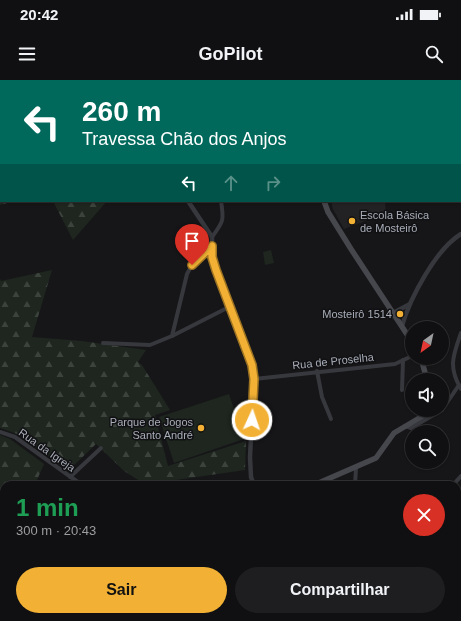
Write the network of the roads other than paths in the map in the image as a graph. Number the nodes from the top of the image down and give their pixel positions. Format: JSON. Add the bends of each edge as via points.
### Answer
{"nodes":[{"id":1,"x":189,"y":202,"type":"edge"},
{"id":2,"x":221,"y":202,"type":"edge"},
{"id":3,"x":324,"y":202,"type":"edge"},
{"id":4,"x":461,"y":234,"type":"edge"},
{"id":5,"x":212,"y":237,"type":"junction"},
{"id":6,"x":212,"y":246,"type":"junction"},
{"id":7,"x":410,"y":304,"type":"junction"},
{"id":8,"x":229,"y":307,"type":"junction"},
{"id":9,"x":393,"y":313,"type":"junction"},
{"id":10,"x":402,"y":326,"type":"junction"},
{"id":11,"x":405,"y":331,"type":"edge"},
{"id":12,"x":461,"y":333,"type":"edge"},
{"id":13,"x":172,"y":336,"type":"junction"},
{"id":14,"x":103,"y":343,"type":"dead end"},
{"id":15,"x":403,"y":360,"type":"joint"},
{"id":16,"x":317,"y":371,"type":"junction"},
{"id":17,"x":254,"y":379,"type":"junction"},
{"id":18,"x":460,"y":387,"type":"edge"},
{"id":19,"x":402,"y":390,"type":"dead end"},
{"id":20,"x":449,"y":401,"type":"edge"},
{"id":21,"x":421,"y":417,"type":"edge"},
{"id":22,"x":430,"y":417,"type":"edge"},
{"id":23,"x":331,"y":419,"type":"dead end"},
{"id":24,"x":407,"y":425,"type":"edge"},
{"id":25,"x":416,"y":425,"type":"edge"},
{"id":26,"x":405,"y":426,"type":"edge"},
{"id":27,"x":0,"y":432,"type":"edge"},
{"id":28,"x":101,"y":448,"type":"dead end"},
{"id":29,"x":356,"y":468,"type":"junction"},
{"id":30,"x":70,"y":477,"type":"junction"},
{"id":31,"x":76,"y":481,"type":"edge"},
{"id":32,"x":252,"y":481,"type":"edge"},
{"id":33,"x":324,"y":481,"type":"edge"},
{"id":34,"x":355,"y":481,"type":"edge"}],
"edges":[{"from":1,"to":5,"type":"street"},
{"from":2,"to":5,"type":"street","via":[[224,217]]},
{"from":3,"to":9,"type":"main road","via":[[328,212]]},
{"from":4,"to":7,"type":"street","via":[[438,255]]},
{"from":5,"to":6,"type":"street"},
{"from":6,"to":8,"type":"street","via":[[214,263]]},
{"from":6,"to":13,"type":"street","via":[[192,265],[187,274]]},
{"from":7,"to":9,"type":"street"},
{"from":7,"to":10,"type":"street"},
{"from":8,"to":13,"type":"street"},
{"from":8,"to":17,"type":"street","via":[[252,365]]},
{"from":9,"to":10,"type":"main road"},
{"from":10,"to":11,"type":"main road"},
{"from":12,"to":18,"type":"street","via":[[453,356],[454,374]]},
{"from":13,"to":14,"type":"street","via":[[150,345]]},
{"from":15,"to":16,"type":"street","name":"Rua de Proselha","via":[[395,364]]},
{"from":15,"to":19,"type":"street"},
{"from":16,"to":17,"type":"street","name":"Rua de Proselha"},
{"from":16,"to":23,"type":"street","via":[[322,397]]},
{"from":17,"to":32,"type":"street","via":[[250,457]]},
{"from":18,"to":20,"type":"street"},
{"from":21,"to":24,"type":"main road"},
{"from":22,"to":25,"type":"street"},
{"from":26,"to":29,"type":"main road","via":[[390,437],[376,458]]},
{"from":27,"to":30,"type":"street","name":"Rua da Igreja","via":[[15,437]]},
{"from":28,"to":30,"type":"street"},
{"from":29,"to":33,"type":"main road"},
{"from":29,"to":34,"type":"street"},
{"from":30,"to":31,"type":"street","name":"Rua da Igreja"}]}
